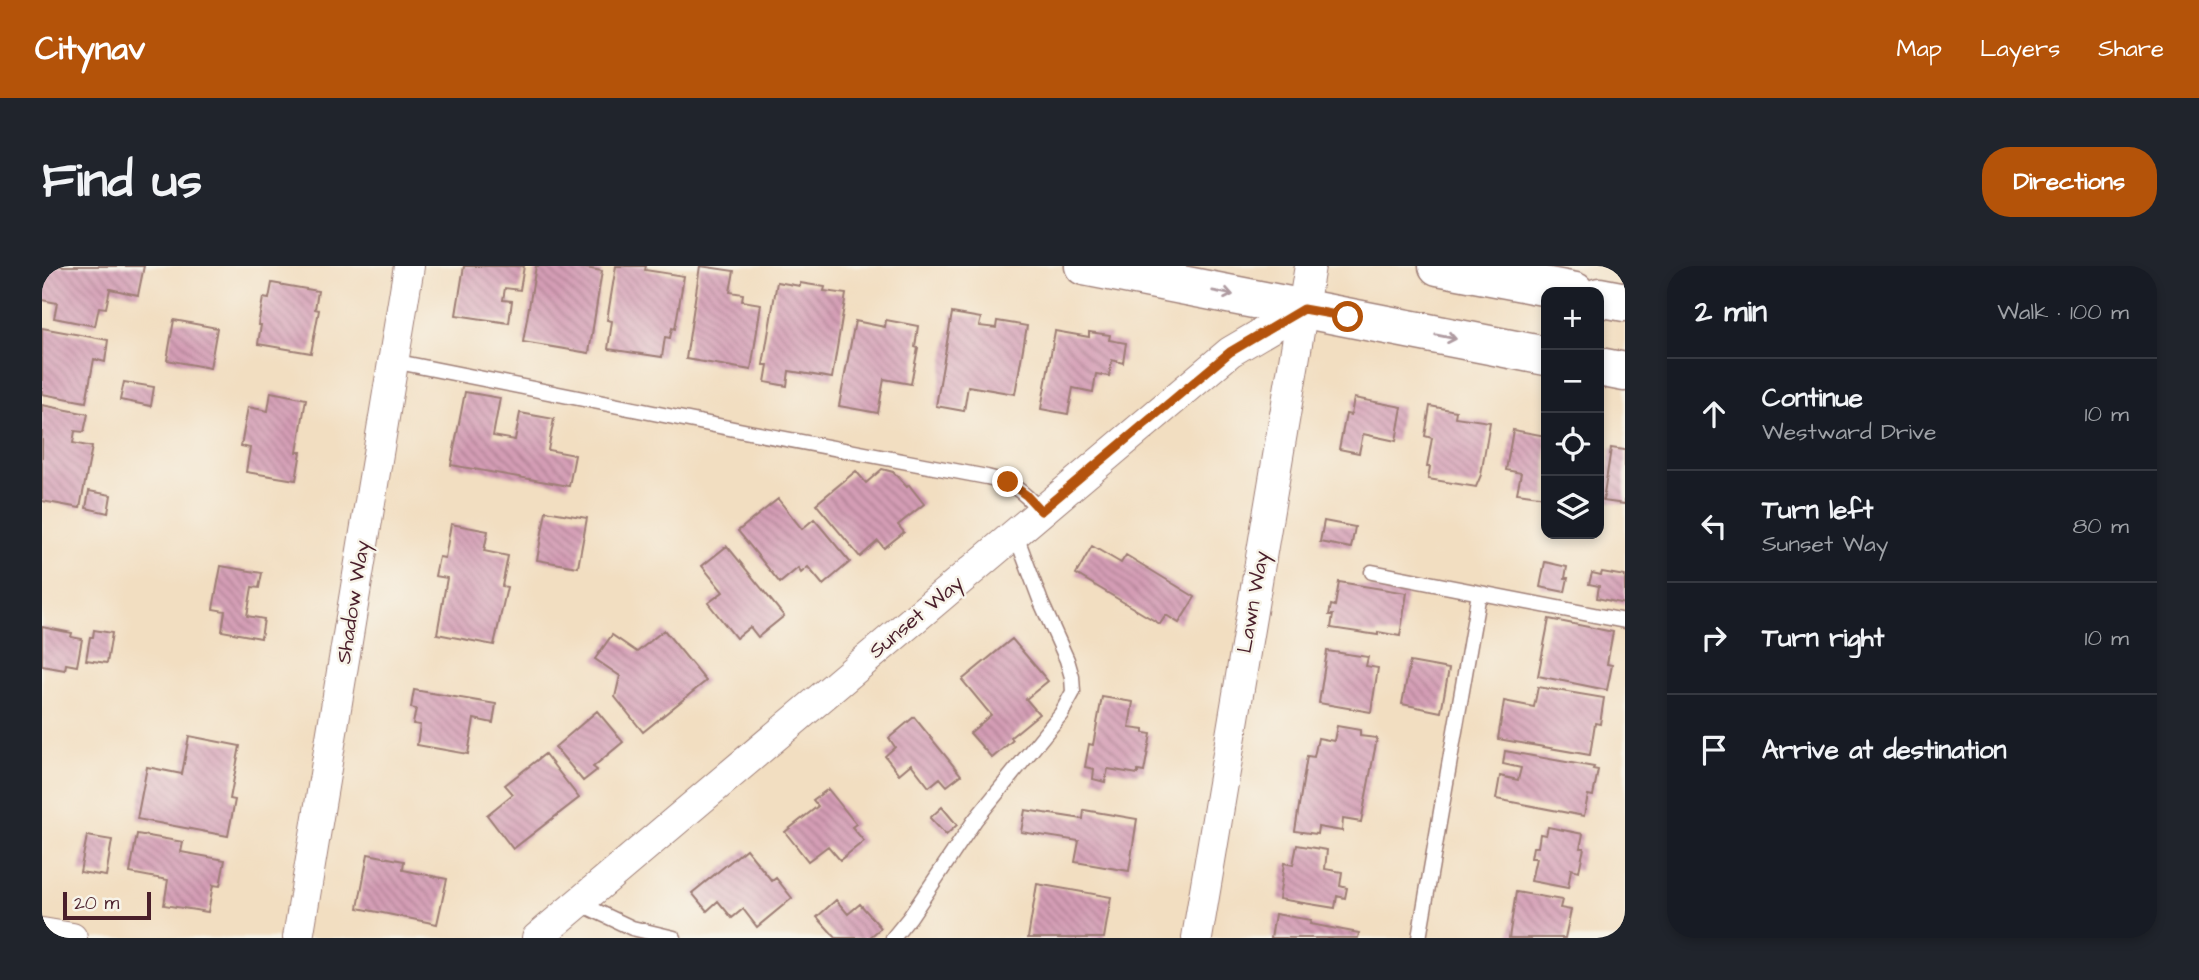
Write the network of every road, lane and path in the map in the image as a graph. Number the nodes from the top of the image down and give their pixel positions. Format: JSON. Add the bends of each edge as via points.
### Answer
{"nodes":[{"id":1,"x":409,"y":266,"type":"edge"},
{"id":2,"x":1084,"y":266,"type":"edge"},
{"id":3,"x":1310,"y":266,"type":"edge"},
{"id":4,"x":1438,"y":266,"type":"edge"},
{"id":5,"x":1549,"y":287,"type":"edge"},
{"id":6,"x":1604,"y":298,"type":"edge"},
{"id":7,"x":1625,"y":302,"type":"edge"},
{"id":8,"x":1303,"y":309,"type":"junction"},
{"id":9,"x":1541,"y":355,"type":"edge"},
{"id":10,"x":393,"y":361,"type":"junction"},
{"id":11,"x":1604,"y":368,"type":"edge"},
{"id":12,"x":1625,"y":372,"type":"edge"},
{"id":13,"x":1041,"y":511,"type":"junction"},
{"id":14,"x":1014,"y":533,"type":"junction"},
{"id":15,"x":1372,"y":572,"type":"dead end"},
{"id":16,"x":1479,"y":593,"type":"junction"},
{"id":17,"x":1625,"y":621,"type":"edge"},
{"id":18,"x":579,"y":903,"type":"junction"},
{"id":19,"x":42,"y":933,"type":"edge"},
{"id":20,"x":72,"y":938,"type":"edge"},
{"id":21,"x":298,"y":938,"type":"edge"},
{"id":22,"x":537,"y":938,"type":"edge"},
{"id":23,"x":674,"y":938,"type":"edge"},
{"id":24,"x":893,"y":938,"type":"edge"},
{"id":25,"x":1197,"y":938,"type":"edge"},
{"id":26,"x":1419,"y":938,"type":"edge"}],
"edges":[{"from":1,"to":10,"type":"street","name":"Shadow Way"},
{"from":2,"to":8,"type":"street","one_way":true},
{"from":3,"to":8,"type":"street","name":"Lawn Way"},
{"from":4,"to":5,"type":"street"},
{"from":6,"to":7,"type":"street"},
{"from":8,"to":9,"type":"street","one_way":true},
{"from":8,"to":13,"type":"street","name":"Sunset Way","via":[[1230,352]]},
{"from":8,"to":25,"type":"street","name":"Lawn Way"},
{"from":10,"to":13,"type":"lane","via":[[998,479],[1026,495]]},
{"from":10,"to":21,"type":"street","name":"Shadow Way"},
{"from":11,"to":12,"type":"street"},
{"from":13,"to":14,"type":"street","name":"Sunset Way"},
{"from":14,"to":18,"type":"street","name":"Sunset Way"},
{"from":14,"to":24,"type":"lane","via":[[1067,660],[1073,692],[1061,714],[975,820]]},
{"from":15,"to":16,"type":"lane"},
{"from":16,"to":17,"type":"lane"},
{"from":16,"to":26,"type":"lane"},
{"from":18,"to":22,"type":"street","name":"Sunset Way"},
{"from":18,"to":23,"type":"lane","via":[[632,928]]},
{"from":19,"to":20,"type":"street"}]}
